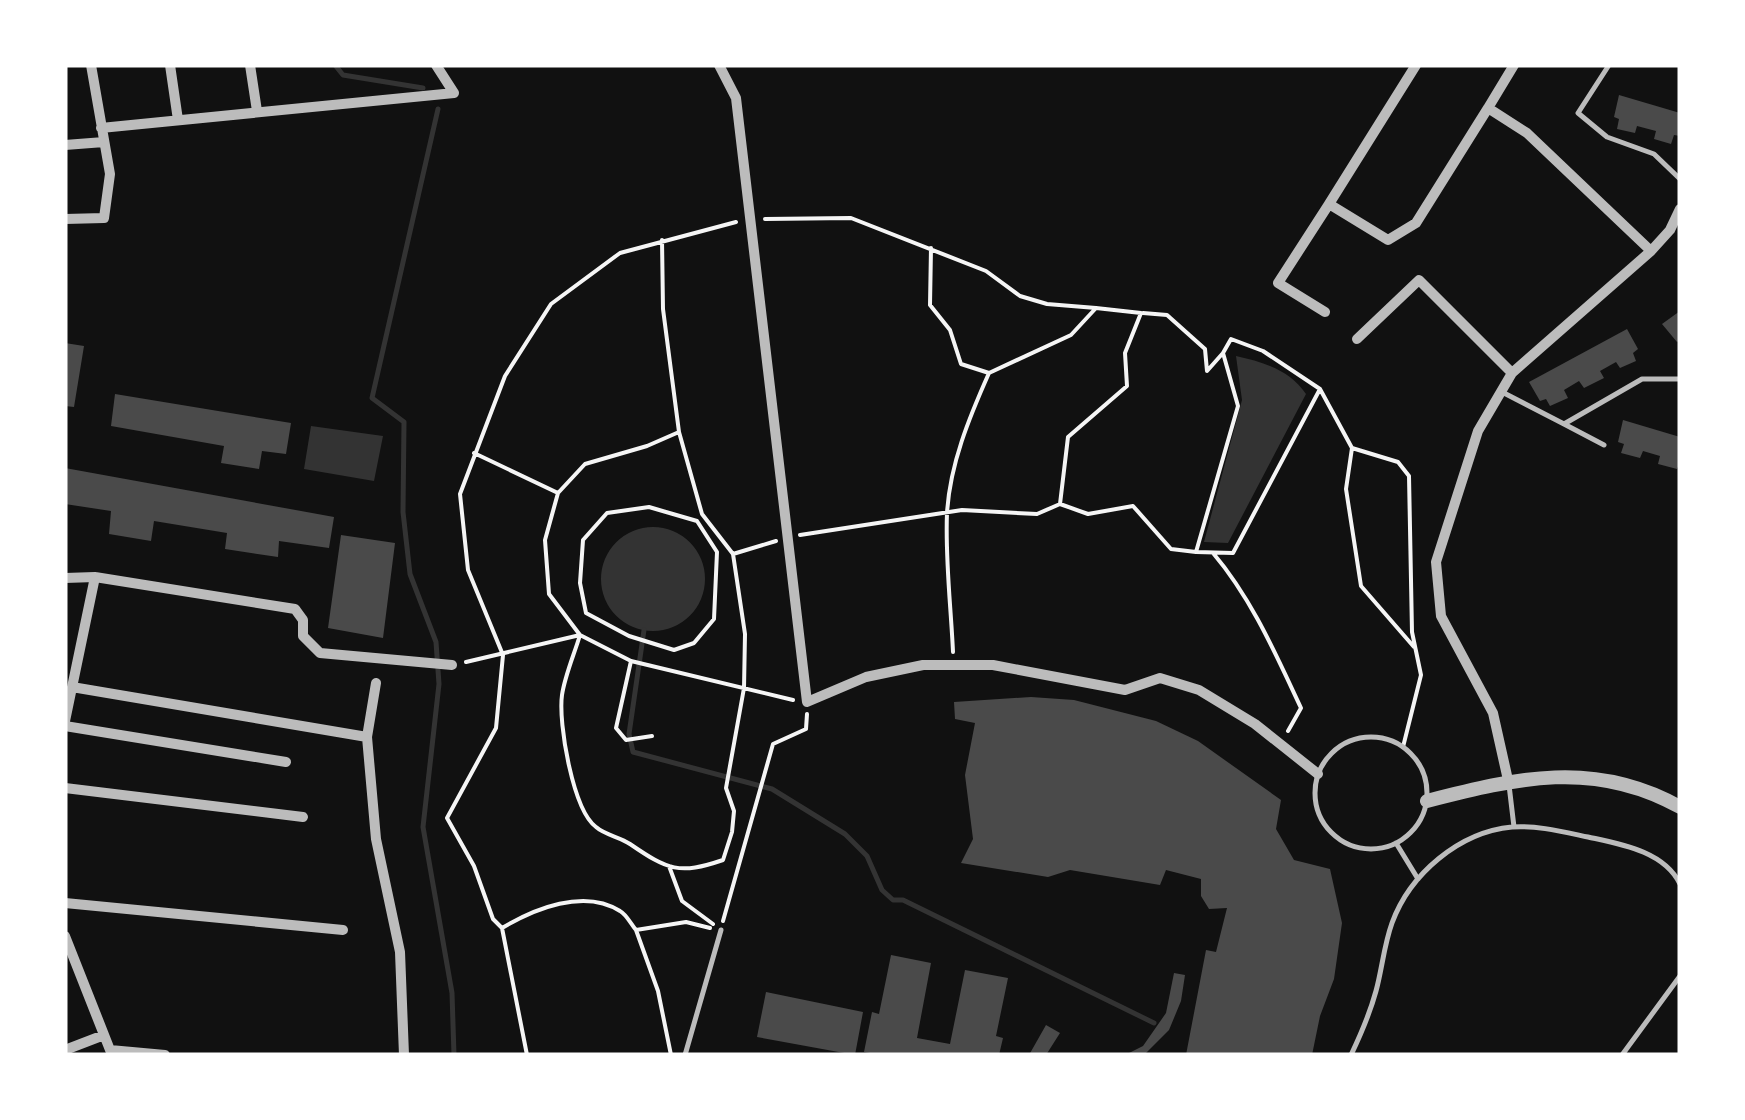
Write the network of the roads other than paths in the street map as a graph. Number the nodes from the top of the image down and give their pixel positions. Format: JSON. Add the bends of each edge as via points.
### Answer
{"nodes":[{"id":1,"x":90,"y":65,"type":"edge"},
{"id":2,"x":170,"y":65,"type":"edge"},
{"id":3,"x":250,"y":65,"type":"edge"},
{"id":4,"x":436,"y":65,"type":"edge"},
{"id":5,"x":719,"y":65,"type":"edge"},
{"id":6,"x":1416,"y":65,"type":"edge"},
{"id":7,"x":1514,"y":65,"type":"edge"},
{"id":8,"x":1608,"y":65,"type":"edge"},
{"id":9,"x":1488,"y":108,"type":"junction"},
{"id":10,"x":257,"y":112,"type":"junction"},
{"id":11,"x":178,"y":120,"type":"junction"},
{"id":12,"x":101,"y":128,"type":"junction"},
{"id":13,"x":104,"y":142,"type":"junction"},
{"id":14,"x":65,"y":145,"type":"edge"},
{"id":15,"x":1680,"y":180,"type":"edge"},
{"id":16,"x":1329,"y":204,"type":"junction"},
{"id":17,"x":1680,"y":209,"type":"edge"},
{"id":18,"x":65,"y":219,"type":"edge"},
{"id":19,"x":1651,"y":251,"type":"junction"},
{"id":20,"x":1325,"y":312,"type":"dead end"},
{"id":21,"x":1357,"y":339,"type":"dead end"},
{"id":22,"x":1512,"y":373,"type":"junction"},
{"id":23,"x":1680,"y":379,"type":"edge"},
{"id":24,"x":1501,"y":392,"type":"junction"},
{"id":25,"x":1564,"y":424,"type":"junction"},
{"id":26,"x":1604,"y":445,"type":"dead end"},
{"id":27,"x":65,"y":578,"type":"edge"},
{"id":28,"x":96,"y":578,"type":"junction"},
{"id":29,"x":452,"y":666,"type":"road end"},
{"id":30,"x":376,"y":683,"type":"dead end"},
{"id":31,"x":72,"y":687,"type":"junction"},
{"id":32,"x":67,"y":703,"type":"edge"},
{"id":33,"x":65,"y":723,"type":"edge"},
{"id":34,"x":367,"y":737,"type":"junction"},
{"id":35,"x":286,"y":762,"type":"dead end"},
{"id":36,"x":1318,"y":774,"type":"junction"},
{"id":37,"x":1508,"y":780,"type":"junction"},
{"id":38,"x":65,"y":788,"type":"edge"},
{"id":39,"x":1427,"y":802,"type":"junction"},
{"id":40,"x":1680,"y":808,"type":"edge"},
{"id":41,"x":303,"y":817,"type":"dead end"},
{"id":42,"x":1514,"y":827,"type":"junction"},
{"id":43,"x":1396,"y":843,"type":"junction"},
{"id":44,"x":1418,"y":881,"type":"junction"},
{"id":45,"x":1680,"y":884,"type":"edge"},
{"id":46,"x":65,"y":903,"type":"edge"},
{"id":47,"x":343,"y":930,"type":"dead end"},
{"id":48,"x":721,"y":930,"type":"road end"},
{"id":49,"x":65,"y":936,"type":"edge"},
{"id":50,"x":1680,"y":976,"type":"edge"},
{"id":51,"x":104,"y":1034,"type":"junction"},
{"id":52,"x":65,"y":1050,"type":"edge"},
{"id":53,"x":111,"y":1053,"type":"edge"},
{"id":54,"x":165,"y":1055,"type":"edge"},
{"id":55,"x":404,"y":1055,"type":"edge"},
{"id":56,"x":686,"y":1055,"type":"edge"},
{"id":57,"x":1351,"y":1055,"type":"edge"},
{"id":58,"x":1622,"y":1055,"type":"edge"}],
"edges":[{"from":1,"to":12,"type":"street"},
{"from":2,"to":11,"type":"street"},
{"from":3,"to":10,"type":"street"},
{"from":4,"to":10,"type":"street","via":[[454,93]]},
{"from":5,"to":36,"type":"street","via":[[736,98],[804,702],[923,665],[993,665],[1125,690],[1160,678],[1199,690],[1255,724]]},
{"from":6,"to":16,"type":"street"},
{"from":7,"to":9,"type":"street"},
{"from":8,"to":15,"type":"lane","via":[[1578,113],[1607,137],[1654,154]]},
{"from":9,"to":16,"type":"street","via":[[1416,223],[1388,240]]},
{"from":9,"to":19,"type":"street","via":[[1527,133]]},
{"from":10,"to":11,"type":"street"},
{"from":11,"to":12,"type":"street"},
{"from":12,"to":13,"type":"street"},
{"from":13,"to":14,"type":"street"},
{"from":13,"to":18,"type":"street","via":[[110,174],[104,218]]},
{"from":16,"to":20,"type":"street","via":[[1278,283]]},
{"from":17,"to":19,"type":"street"},
{"from":19,"to":22,"type":"street"},
{"from":21,"to":22,"type":"street","via":[[1418,280]]},
{"from":22,"to":24,"type":"street"},
{"from":23,"to":25,"type":"lane","via":[[1642,380]]},
{"from":24,"to":25,"type":"lane"},
{"from":24,"to":37,"type":"street","via":[[1478,431],[1436,562],[1441,616],[1493,713]]},
{"from":25,"to":26,"type":"lane"},
{"from":27,"to":28,"type":"street"},
{"from":28,"to":29,"type":"street","via":[[295,610],[304,636],[320,653]]},
{"from":28,"to":31,"type":"street"},
{"from":30,"to":34,"type":"street"},
{"from":31,"to":32,"type":"street"},
{"from":31,"to":34,"type":"street"},
{"from":32,"to":33,"type":"street"},
{"from":33,"to":35,"type":"street"},
{"from":34,"to":55,"type":"street","via":[[376,839],[400,952]]},
{"from":36,"to":39,"type":"lane","via":[[1330,754],[1354,740],[1382,738],[1403,747],[1423,771]]},
{"from":36,"to":43,"type":"lane","via":[[1318,810],[1335,836],[1359,848]]},
{"from":37,"to":39,"type":"street"},
{"from":37,"to":40,"type":"street","via":[[1609,780]]},
{"from":37,"to":42,"type":"lane"},
{"from":38,"to":41,"type":"street"},
{"from":39,"to":43,"type":"lane","via":[[1419,823]]},
{"from":42,"to":44,"type":"lane","via":[[1459,844]]},
{"from":42,"to":45,"type":"lane","via":[[1622,844],[1661,861]]},
{"from":43,"to":44,"type":"lane"},
{"from":44,"to":57,"type":"lane","via":[[1393,921],[1377,989]]},
{"from":46,"to":47,"type":"street"},
{"from":48,"to":56,"type":"lane"},
{"from":49,"to":51,"type":"street"},
{"from":50,"to":58,"type":"lane"},
{"from":51,"to":52,"type":"street"},
{"from":51,"to":53,"type":"street"},
{"from":53,"to":54,"type":"street"}]}
